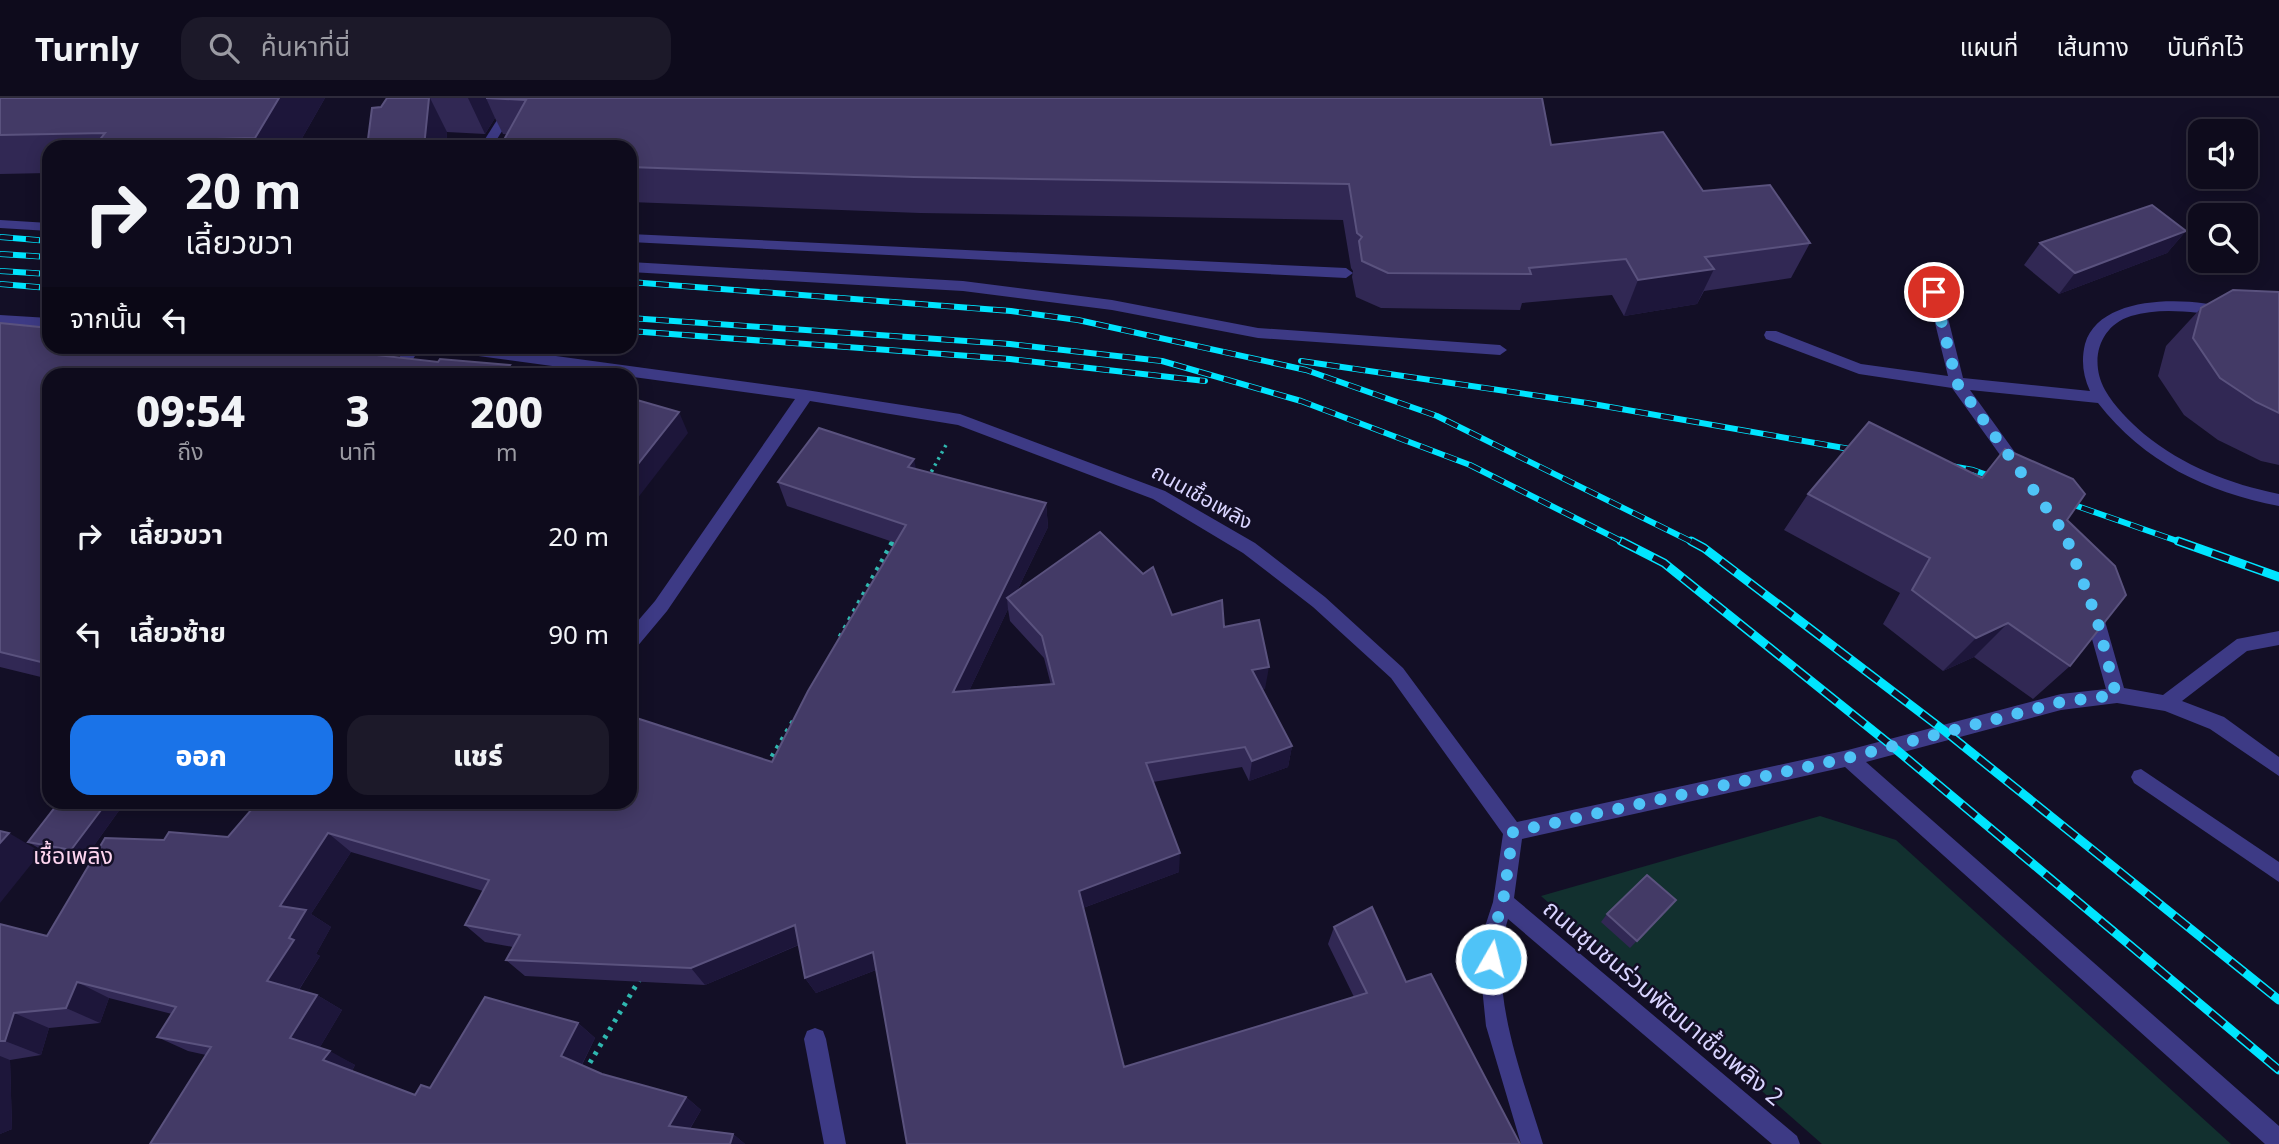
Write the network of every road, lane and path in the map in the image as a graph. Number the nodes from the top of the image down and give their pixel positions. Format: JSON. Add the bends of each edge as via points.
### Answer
{"nodes":[{"id":1,"x":517,"y":98,"type":"edge"},
{"id":2,"x":490,"y":140,"type":"edge"},
{"id":3,"x":0,"y":224,"type":"edge"},
{"id":4,"x":42,"y":227,"type":"edge"},
{"id":5,"x":637,"y":238,"type":"edge"},
{"id":6,"x":637,"y":267,"type":"edge"},
{"id":7,"x":1929,"y":270,"type":"dead end"},
{"id":8,"x":1346,"y":273,"type":"dead end"},
{"id":9,"x":2242,"y":315,"type":"edge"},
{"id":10,"x":0,"y":320,"type":"edge"},
{"id":11,"x":42,"y":323,"type":"edge"},
{"id":12,"x":1771,"y":335,"type":"dead end"},
{"id":13,"x":1500,"y":350,"type":"dead end"},
{"id":14,"x":500,"y":354,"type":"edge"},
{"id":15,"x":604,"y":368,"type":"edge"},
{"id":16,"x":637,"y":372,"type":"edge"},
{"id":17,"x":1957,"y":383,"type":"junction"},
{"id":18,"x":806,"y":395,"type":"junction"},
{"id":19,"x":2101,"y":398,"type":"junction"},
{"id":20,"x":960,"y":420,"type":"junction"},
{"id":21,"x":2026,"y":479,"type":"edge"},
{"id":22,"x":926,"y":480,"type":"edge"},
{"id":23,"x":2279,"y":500,"type":"edge"},
{"id":24,"x":900,"y":528,"type":"edge"},
{"id":25,"x":2088,"y":594,"type":"edge"},
{"id":26,"x":637,"y":635,"type":"edge"},
{"id":27,"x":2279,"y":638,"type":"edge"},
{"id":28,"x":834,"y":649,"type":"edge"},
{"id":29,"x":2116,"y":695,"type":"junction"},
{"id":30,"x":2166,"y":703,"type":"junction"},
{"id":31,"x":800,"y":709,"type":"edge"},
{"id":32,"x":1847,"y":758,"type":"junction"},
{"id":33,"x":765,"y":768,"type":"edge"},
{"id":34,"x":2279,"y":768,"type":"edge"},
{"id":35,"x":2141,"y":777,"type":"dead end"},
{"id":36,"x":1513,"y":832,"type":"junction"},
{"id":37,"x":2279,"y":873,"type":"edge"},
{"id":38,"x":1503,"y":902,"type":"junction"},
{"id":39,"x":645,"y":971,"type":"edge"},
{"id":40,"x":816,"y":1039,"type":"dead end"},
{"id":41,"x":582,"y":1077,"type":"edge"},
{"id":42,"x":2279,"y":1141,"type":"edge"},
{"id":43,"x":835,"y":1144,"type":"edge"},
{"id":44,"x":1532,"y":1144,"type":"edge"},
{"id":45,"x":1789,"y":1144,"type":"edge"}],
"edges":[{"from":1,"to":2,"type":"street"},
{"from":3,"to":4,"type":"street"},
{"from":5,"to":8,"type":"street"},
{"from":6,"to":13,"type":"street","via":[[962,286],[1112,305],[1258,333]]},
{"from":7,"to":17,"type":"street"},
{"from":9,"to":19,"type":"street","via":[[2200,306],[2161,305],[2129,311],[2104,325],[2091,344],[2089,369]]},
{"from":10,"to":11,"type":"street"},
{"from":12,"to":17,"type":"street","via":[[1859,369]]},
{"from":14,"to":15,"type":"street","name":"ถนนเชื้อเพลิง"},
{"from":16,"to":18,"type":"street","name":"ถนนเชื้อเพลิง"},
{"from":17,"to":19,"type":"street"},
{"from":17,"to":21,"type":"street"},
{"from":18,"to":20,"type":"street","name":"ถนนเชื้อเพลิง"},
{"from":18,"to":26,"type":"street"},
{"from":19,"to":23,"type":"street","via":[[2129,431],[2171,461],[2222,486]]},
{"from":20,"to":22,"type":"path"},
{"from":20,"to":36,"type":"street","name":"ถนนเชื้อเพลิง","via":[[1159,495],[1249,548],[1319,602],[1397,673]]},
{"from":24,"to":28,"type":"path"},
{"from":25,"to":29,"type":"street"},
{"from":27,"to":30,"type":"street","via":[[2243,644]]},
{"from":29,"to":30,"type":"street"},
{"from":29,"to":32,"type":"street","via":[[2061,702]]},
{"from":30,"to":34,"type":"street","via":[[2217,723]]},
{"from":31,"to":33,"type":"path"},
{"from":32,"to":36,"type":"street"},
{"from":32,"to":42,"type":"street"},
{"from":35,"to":37,"type":"street"},
{"from":36,"to":38,"type":"street"},
{"from":38,"to":44,"type":"street","via":[[1490,942],[1497,1026]]},
{"from":38,"to":45,"type":"street","name":"ถนนชุมชนร่วมพัฒนาเชื้อเพลิง 2"},
{"from":39,"to":41,"type":"path"},
{"from":40,"to":43,"type":"street"}]}
